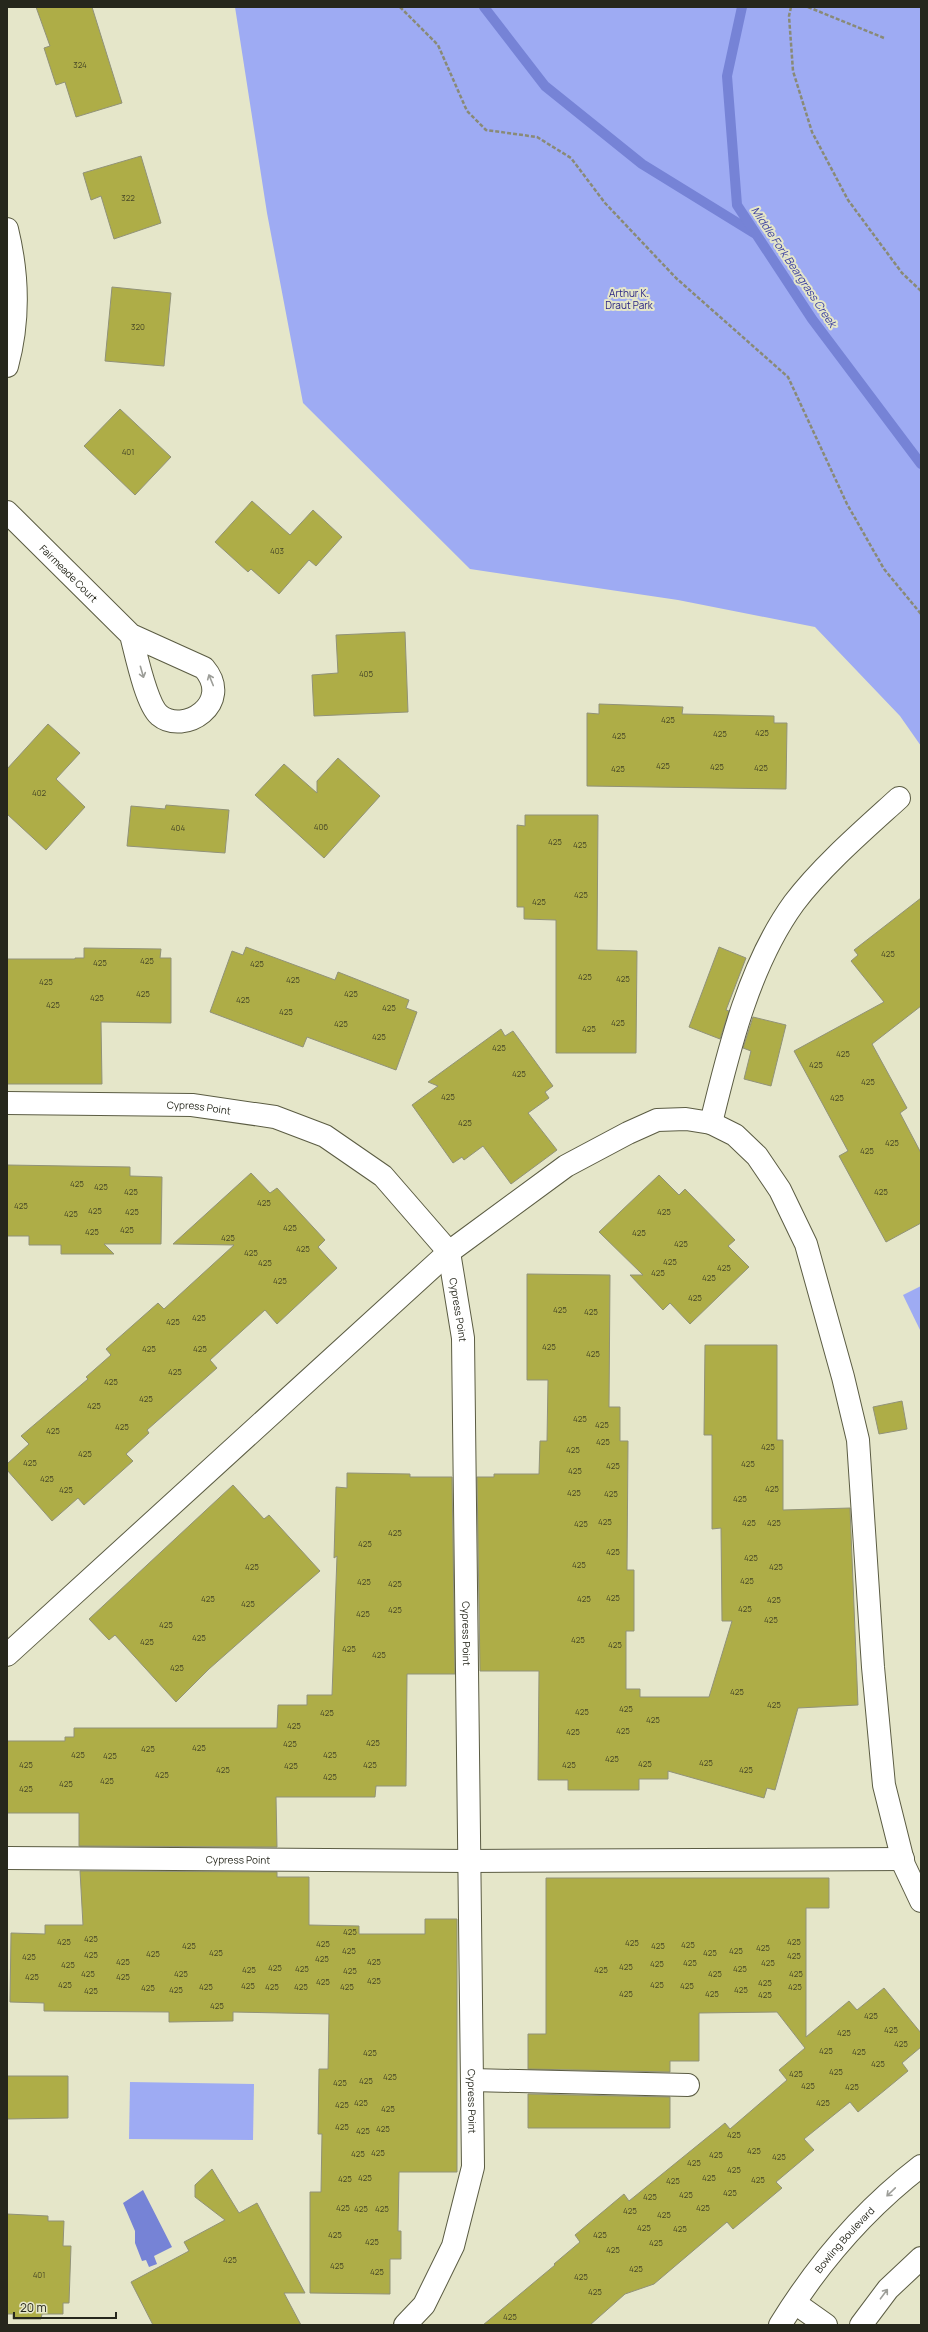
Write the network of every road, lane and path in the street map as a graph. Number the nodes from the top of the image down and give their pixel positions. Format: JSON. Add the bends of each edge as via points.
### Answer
{"nodes":[{"id":1,"x":400,"y":7,"type":"edge"},
{"id":2,"x":791,"y":7,"type":"edge"},
{"id":3,"x":808,"y":7,"type":"edge"},
{"id":4,"x":884,"y":38,"type":"dead end"},
{"id":5,"x":7,"y":229,"type":"edge"},
{"id":6,"x":921,"y":291,"type":"edge"},
{"id":7,"x":7,"y":366,"type":"edge"},
{"id":8,"x":7,"y":512,"type":"edge"},
{"id":9,"x":921,"y":614,"type":"edge"},
{"id":10,"x":131,"y":635,"type":"dead end"},
{"id":11,"x":899,"y":798,"type":"dead end"},
{"id":12,"x":7,"y":1103,"type":"edge"},
{"id":13,"x":711,"y":1123,"type":"junction"},
{"id":14,"x":449,"y":1252,"type":"junction"},
{"id":15,"x":7,"y":1655,"type":"edge"},
{"id":16,"x":7,"y":1858,"type":"edge"},
{"id":17,"x":903,"y":1859,"type":"junction"},
{"id":18,"x":469,"y":1861,"type":"junction"},
{"id":19,"x":921,"y":1900,"type":"edge"},
{"id":20,"x":472,"y":2080,"type":"junction"},
{"id":21,"x":688,"y":2085,"type":"dead end"},
{"id":22,"x":921,"y":2166,"type":"edge"},
{"id":23,"x":921,"y":2258,"type":"edge"},
{"id":24,"x":795,"y":2304,"type":"junction"},
{"id":25,"x":405,"y":2325,"type":"edge"},
{"id":26,"x":780,"y":2325,"type":"edge"},
{"id":27,"x":826,"y":2325,"type":"edge"},
{"id":28,"x":861,"y":2325,"type":"edge"}],
"edges":[{"from":1,"to":9,"type":"path","via":[[438,45],[467,111],[486,130],[537,137],[571,158],[605,203],[676,278],[788,378],[847,504],[884,569]]},
{"from":2,"to":6,"type":"path","via":[[789,16],[793,71],[812,132],[848,200],[902,273]]},
{"from":3,"to":4,"type":"path"},
{"from":5,"to":7,"type":"street","via":[[16,287],[15,322]]},
{"from":8,"to":10,"type":"street","name":"Fairmeade Court"},
{"from":11,"to":13,"type":"street","via":[[844,849],[795,903],[773,936],[749,992],[729,1050]]},
{"from":12,"to":14,"type":"street","name":"Cypress Point","via":[[192,1105],[275,1117],[325,1136],[383,1176]]},
{"from":13,"to":14,"type":"street","via":[[686,1119],[657,1120],[628,1133],[566,1166]]},
{"from":13,"to":17,"type":"street","via":[[735,1136],[757,1156],[780,1190],[806,1244],[843,1377],[858,1440],[873,1667],[884,1785]]},
{"from":14,"to":15,"type":"street"},
{"from":14,"to":18,"type":"street","name":"Cypress Point","via":[[463,1338]]},
{"from":16,"to":18,"type":"street","name":"Cypress Point"},
{"from":17,"to":18,"type":"street"},
{"from":17,"to":19,"type":"street"},
{"from":18,"to":20,"type":"street","name":"Cypress Point"},
{"from":20,"to":21,"type":"street"},
{"from":20,"to":25,"type":"street","name":"Cypress Point","via":[[473,2167],[453,2246],[424,2305]]},
{"from":22,"to":24,"type":"street","name":"Bowling Boulevard","one_way":true,"via":[[905,2178],[844,2237]]},
{"from":28,"to":23,"type":"street","one_way":true,"via":[[888,2289]]},
{"from":24,"to":26,"type":"street","name":"Bowling Boulevard"},
{"from":24,"to":27,"type":"street"}]}
